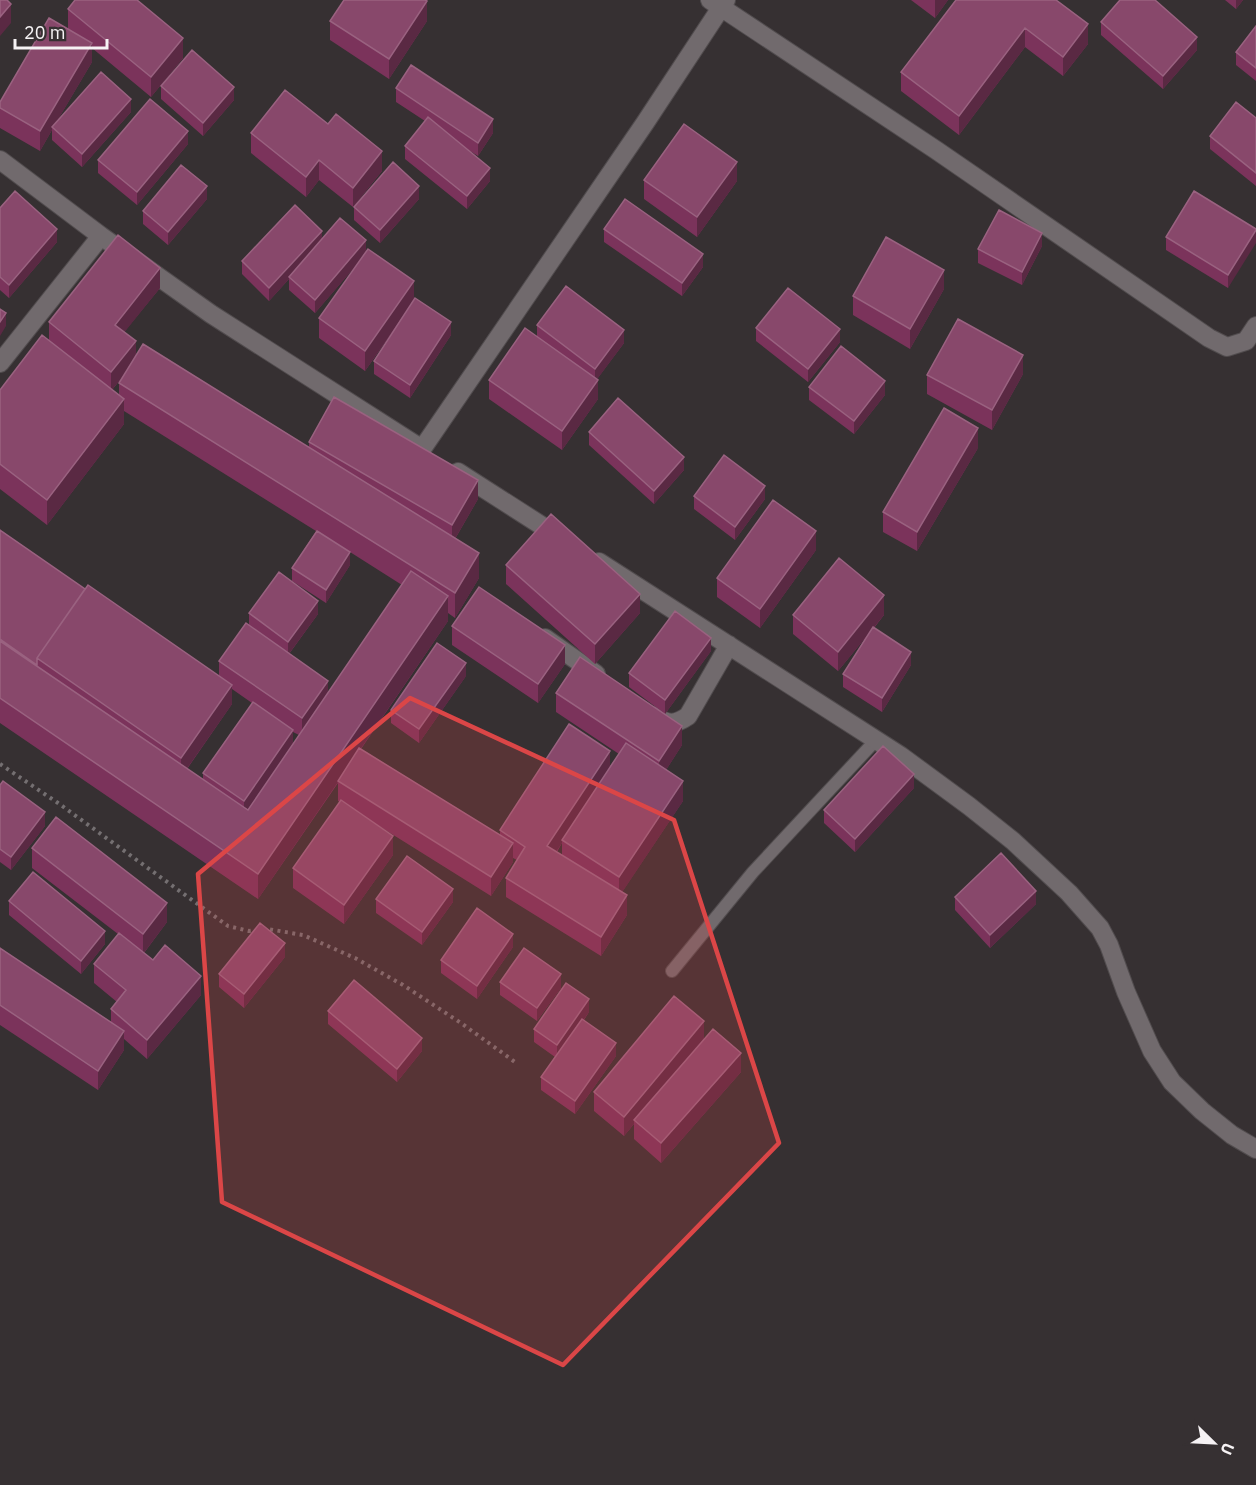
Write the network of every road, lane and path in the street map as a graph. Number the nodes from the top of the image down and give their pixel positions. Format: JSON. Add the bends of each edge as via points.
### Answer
{"nodes":[{"id":1,"x":719,"y":2,"type":"edge"},
{"id":2,"x":0,"y":160,"type":"edge"},
{"id":3,"x":101,"y":236,"type":"junction"},
{"id":4,"x":1256,"y":326,"type":"edge"},
{"id":5,"x":0,"y":363,"type":"edge"},
{"id":6,"x":432,"y":456,"type":"junction"},
{"id":7,"x":532,"y":629,"type":"edge"},
{"id":8,"x":729,"y":645,"type":"junction"},
{"id":9,"x":607,"y":682,"type":"edge"},
{"id":10,"x":645,"y":709,"type":"edge"},
{"id":11,"x":876,"y":740,"type":"junction"},
{"id":12,"x":0,"y":764,"type":"edge"},
{"id":13,"x":672,"y":971,"type":"dead end"},
{"id":14,"x":515,"y":1062,"type":"dead end"},
{"id":15,"x":1256,"y":1149,"type":"edge"}],
"edges":[{"from":1,"to":4,"type":"street","via":[[1209,338],[1227,347],[1246,341]]},
{"from":1,"to":6,"type":"street"},
{"from":2,"to":3,"type":"street"},
{"from":3,"to":5,"type":"street"},
{"from":3,"to":6,"type":"street","via":[[211,314]]},
{"from":6,"to":8,"type":"street"},
{"from":7,"to":9,"type":"street"},
{"from":8,"to":10,"type":"street","via":[[688,716],[679,722],[664,722]]},
{"from":8,"to":11,"type":"street"},
{"from":11,"to":13,"type":"lane","via":[[753,872]]},
{"from":11,"to":15,"type":"street","via":[[969,806],[1070,894],[1100,928],[1152,1052],[1172,1082],[1232,1135]]},
{"from":12,"to":14,"type":"path","via":[[228,926],[249,932],[268,929],[303,935],[356,958],[462,1023]]}]}
